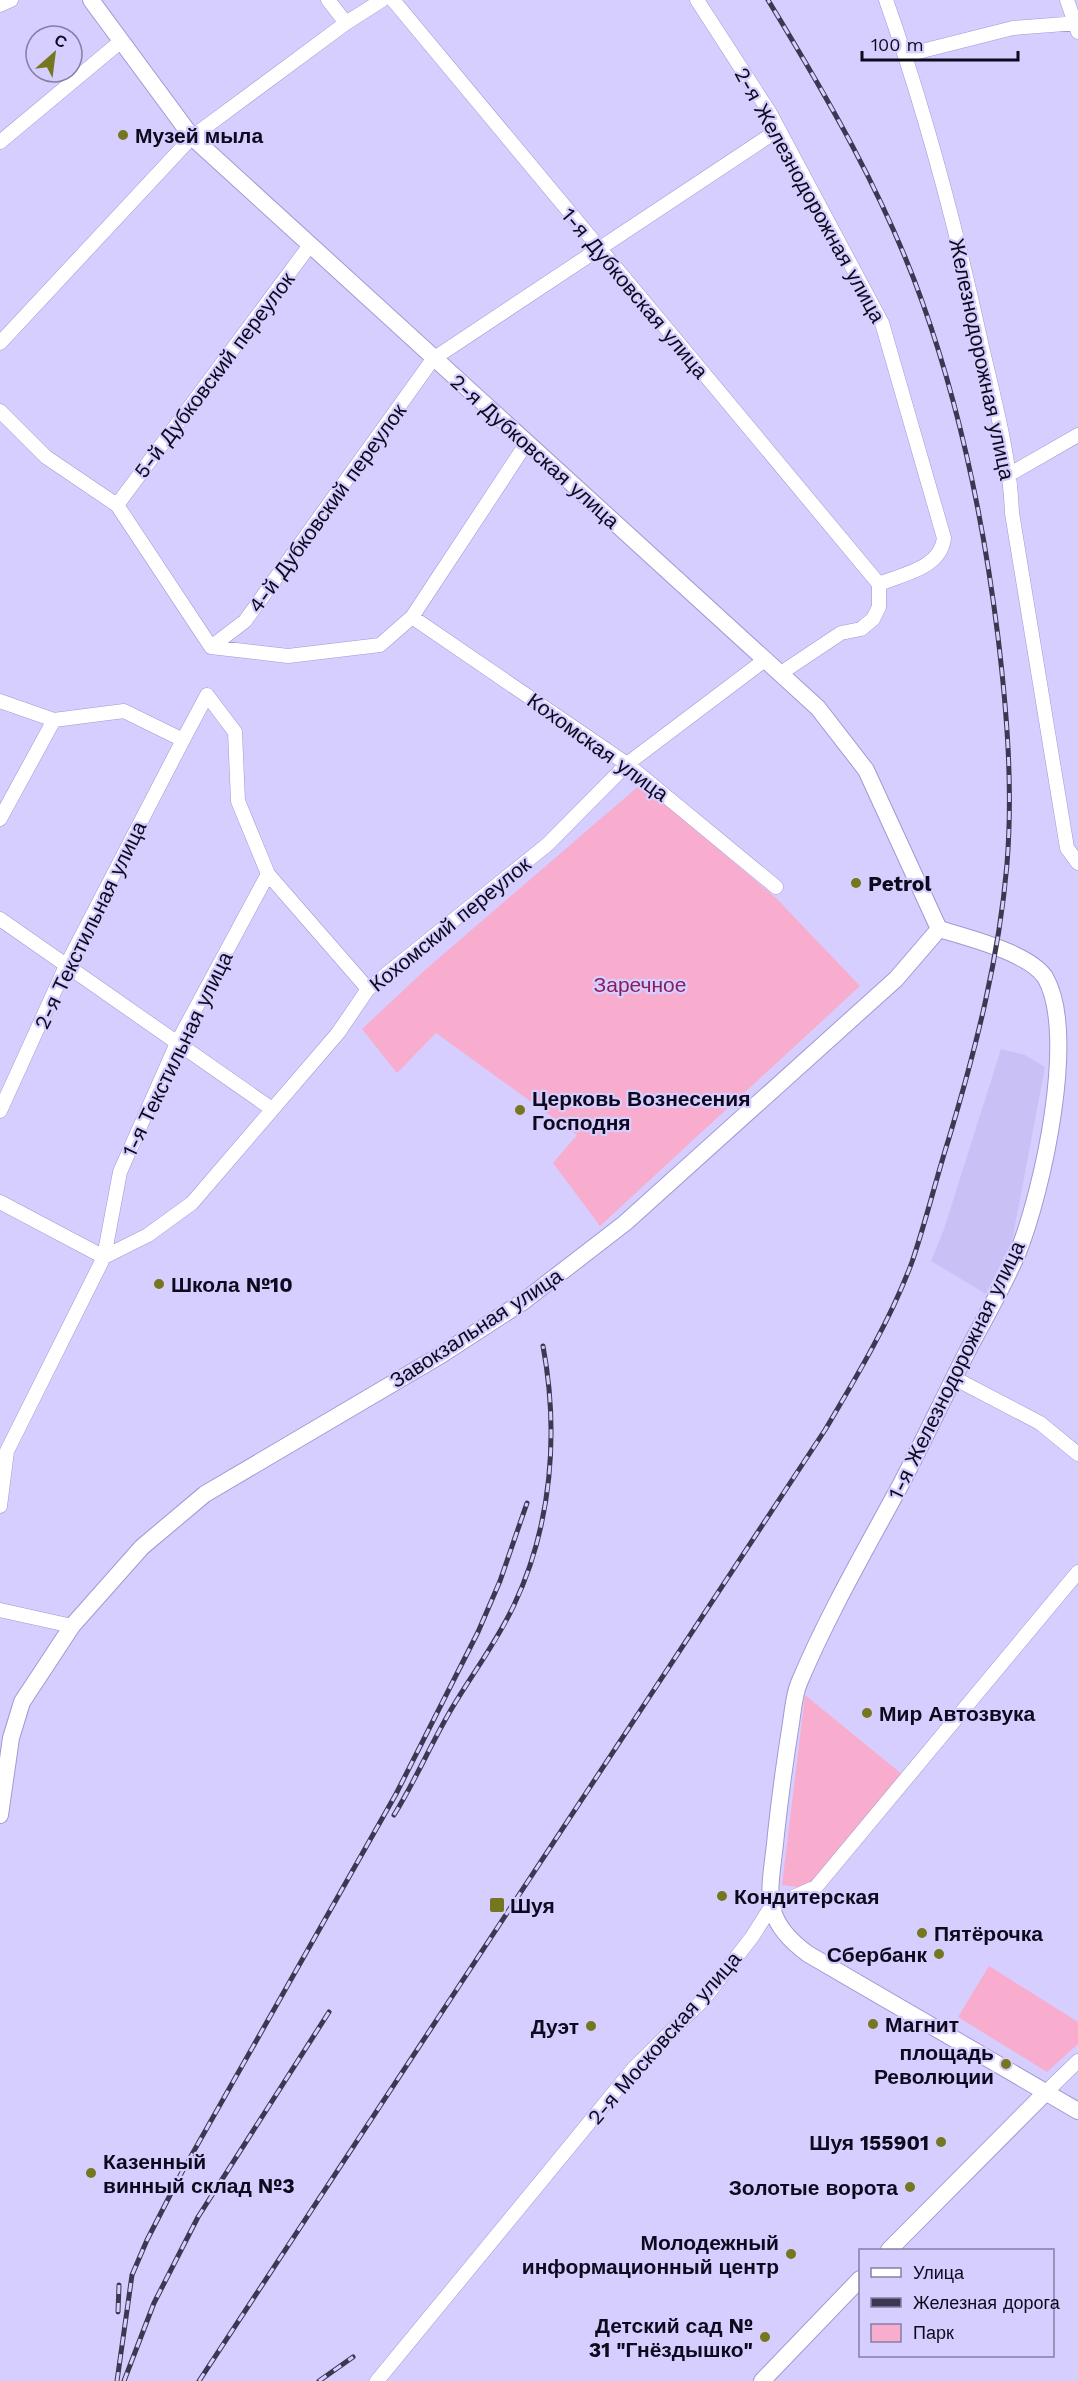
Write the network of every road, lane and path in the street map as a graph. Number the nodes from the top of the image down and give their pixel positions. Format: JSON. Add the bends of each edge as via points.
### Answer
{"nodes":[{"id":1,"x":10,"y":0,"type":"edge"},
{"id":2,"x":91,"y":0,"type":"edge"},
{"id":3,"x":328,"y":0,"type":"edge"},
{"id":4,"x":382,"y":0,"type":"edge"},
{"id":5,"x":393,"y":0,"type":"edge"},
{"id":6,"x":697,"y":0,"type":"edge"},
{"id":7,"x":886,"y":0,"type":"edge"},
{"id":8,"x":1068,"y":0,"type":"edge"},
{"id":9,"x":0,"y":5,"type":"edge"},
{"id":10,"x":345,"y":23,"type":"junction"},
{"id":11,"x":1077,"y":26,"type":"edge"},
{"id":12,"x":120,"y":42,"type":"junction"},
{"id":13,"x":906,"y":55,"type":"junction"},
{"id":14,"x":778,"y":130,"type":"junction"},
{"id":15,"x":192,"y":137,"type":"junction"},
{"id":16,"x":0,"y":142,"type":"edge"},
{"id":17,"x":310,"y":245,"type":"junction"},
{"id":18,"x":599,"y":250,"type":"junction"},
{"id":19,"x":0,"y":344,"type":"edge"},
{"id":20,"x":433,"y":359,"type":"junction"},
{"id":21,"x":0,"y":411,"type":"edge"},
{"id":22,"x":1078,"y":435,"type":"edge"},
{"id":23,"x":526,"y":444,"type":"junction"},
{"id":24,"x":1010,"y":474,"type":"junction"},
{"id":25,"x":117,"y":505,"type":"junction"},
{"id":26,"x":879,"y":584,"type":"junction"},
{"id":27,"x":412,"y":617,"type":"junction"},
{"id":28,"x":211,"y":647,"type":"junction"},
{"id":29,"x":766,"y":659,"type":"junction"},
{"id":30,"x":781,"y":673,"type":"junction"},
{"id":31,"x":0,"y":701,"type":"edge"},
{"id":32,"x":54,"y":720,"type":"junction"},
{"id":33,"x":183,"y":740,"type":"junction"},
{"id":34,"x":627,"y":764,"type":"junction"},
{"id":35,"x":0,"y":819,"type":"edge"},
{"id":36,"x":1073,"y":846,"type":"edge"},
{"id":37,"x":1078,"y":863,"type":"edge"},
{"id":38,"x":268,"y":874,"type":"junction"},
{"id":39,"x":776,"y":887,"type":"dead end"},
{"id":40,"x":0,"y":919,"type":"edge"},
{"id":41,"x":939,"y":928,"type":"junction"},
{"id":42,"x":66,"y":966,"type":"junction"},
{"id":43,"x":368,"y":989,"type":"junction"},
{"id":44,"x":177,"y":1043,"type":"junction"},
{"id":45,"x":272,"y":1108,"type":"junction"},
{"id":46,"x":0,"y":1111,"type":"edge"},
{"id":47,"x":0,"y":1202,"type":"edge"},
{"id":48,"x":104,"y":1257,"type":"junction"},
{"id":49,"x":954,"y":1378,"type":"junction"},
{"id":50,"x":3,"y":1449,"type":"edge"},
{"id":51,"x":1078,"y":1454,"type":"edge"},
{"id":52,"x":0,"y":1506,"type":"edge"},
{"id":53,"x":1078,"y":1572,"type":"edge"},
{"id":54,"x":0,"y":1610,"type":"edge"},
{"id":55,"x":72,"y":1626,"type":"junction"},
{"id":56,"x":0,"y":1815,"type":"edge"},
{"id":57,"x":771,"y":1907,"type":"junction"},
{"id":58,"x":1078,"y":2061,"type":"edge"},
{"id":59,"x":1047,"y":2091,"type":"junction"},
{"id":60,"x":1078,"y":2111,"type":"edge"},
{"id":61,"x":890,"y":2249,"type":"edge"},
{"id":62,"x":859,"y":2281,"type":"edge"},
{"id":63,"x":377,"y":2381,"type":"edge"},
{"id":64,"x":762,"y":2381,"type":"edge"}],
"edges":[{"from":1,"to":9,"type":"street"},
{"from":2,"to":12,"type":"main road","name":"2-я Дубковская улица"},
{"from":3,"to":10,"type":"street"},
{"from":4,"to":10,"type":"street"},
{"from":5,"to":18,"type":"street","name":"1-я Дубковская улица"},
{"from":6,"to":14,"type":"street","name":"2-я Железнодорожная улица"},
{"from":7,"to":13,"type":"street","name":"Железнодорожная улица"},
{"from":8,"to":11,"type":"street"},
{"from":10,"to":15,"type":"street"},
{"from":11,"to":13,"type":"street","via":[[1013,28]]},
{"from":12,"to":15,"type":"main road","name":"2-я Дубковская улица"},
{"from":12,"to":16,"type":"street"},
{"from":13,"to":24,"type":"street","name":"Железнодорожная улица","via":[[967,277]]},
{"from":14,"to":18,"type":"street"},
{"from":14,"to":26,"type":"street","name":"2-я Железнодорожная улица","via":[[882,323],[944,538],[943,549],[934,561]]},
{"from":15,"to":17,"type":"main road","name":"2-я Дубковская улица"},
{"from":15,"to":19,"type":"street"},
{"from":17,"to":20,"type":"main road","name":"2-я Дубковская улица"},
{"from":17,"to":25,"type":"street","name":"5-й Дубковский переулок"},
{"from":18,"to":20,"type":"street"},
{"from":18,"to":26,"type":"street","name":"1-я Дубковская улица"},
{"from":20,"to":23,"type":"main road","name":"2-я Дубковская улица"},
{"from":20,"to":28,"type":"street","name":"4-й Дубковский переулок","via":[[245,621]]},
{"from":21,"to":25,"type":"street","via":[[46,457]]},
{"from":22,"to":24,"type":"street"},
{"from":23,"to":27,"type":"street"},
{"from":23,"to":29,"type":"main road","name":"2-я Дубковская улица"},
{"from":24,"to":36,"type":"street","name":"Железнодорожная улица","via":[[1012,513]]},
{"from":25,"to":28,"type":"street"},
{"from":26,"to":30,"type":"street","via":[[879,607],[873,619],[861,629],[841,633]]},
{"from":27,"to":28,"type":"street","via":[[380,645],[288,656]]},
{"from":27,"to":34,"type":"street","name":"Кохомская улица"},
{"from":29,"to":30,"type":"main road","name":"2-я Дубковская улица"},
{"from":29,"to":34,"type":"street","name":"Кохомский переулок"},
{"from":30,"to":41,"type":"main road","name":"2-я Дубковская улица","via":[[839,732],[867,770]]},
{"from":31,"to":32,"type":"street"},
{"from":32,"to":33,"type":"street","via":[[124,711]]},
{"from":32,"to":35,"type":"street"},
{"from":33,"to":38,"type":"street","name":"2-я Текстильная улица","via":[[207,695],[235,732],[238,801]]},
{"from":33,"to":42,"type":"street","name":"2-я Текстильная улица"},
{"from":34,"to":39,"type":"street","name":"Кохомская улица"},
{"from":34,"to":43,"type":"street","name":"Кохомский переулок","via":[[548,844]]},
{"from":36,"to":37,"type":"street","name":"Железнодорожная улица"},
{"from":38,"to":43,"type":"street"},
{"from":38,"to":44,"type":"street","name":"1-я Текстильная улица"},
{"from":40,"to":42,"type":"street"},
{"from":41,"to":49,"type":"main road","name":"1-я Железнодорожная улица","via":[[996,948],[1044,975],[1060,1023],[1053,1115],[1038,1189],[1018,1252]]},
{"from":41,"to":55,"type":"main road","name":"Завокзальная улица","via":[[897,979],[625,1222],[524,1301],[441,1355],[205,1494],[142,1547]]},
{"from":42,"to":44,"type":"street"},
{"from":42,"to":46,"type":"street","name":"2-я Текстильная улица"},
{"from":43,"to":45,"type":"street","name":"Кохомский переулок","via":[[338,1033]]},
{"from":44,"to":45,"type":"street"},
{"from":44,"to":48,"type":"street","name":"1-я Текстильная улица","via":[[120,1172]]},
{"from":45,"to":48,"type":"street","name":"Кохомский переулок","via":[[192,1203],[148,1235]]},
{"from":47,"to":48,"type":"street"},
{"from":48,"to":50,"type":"street","name":"1-я Текстильная улица"},
{"from":49,"to":51,"type":"street","via":[[1040,1423]]},
{"from":49,"to":57,"type":"main road","name":"1-я Железнодорожная улица","via":[[797,1686],[781,1784]]},
{"from":50,"to":52,"type":"street","name":"1-я Текстильная улица"},
{"from":53,"to":57,"type":"street","via":[[816,1887]]},
{"from":54,"to":55,"type":"street"},
{"from":55,"to":56,"type":"main road","name":"Завокзальная улица","via":[[22,1702],[10,1738]]},
{"from":57,"to":59,"type":"main road","via":[[778,1927],[808,1954]]},
{"from":57,"to":63,"type":"street","name":"2-я Московская улица","via":[[704,1999],[634,2068]]},
{"from":58,"to":59,"type":"street"},
{"from":59,"to":60,"type":"main road"},
{"from":59,"to":61,"type":"main road"},
{"from":62,"to":64,"type":"main road"}]}
